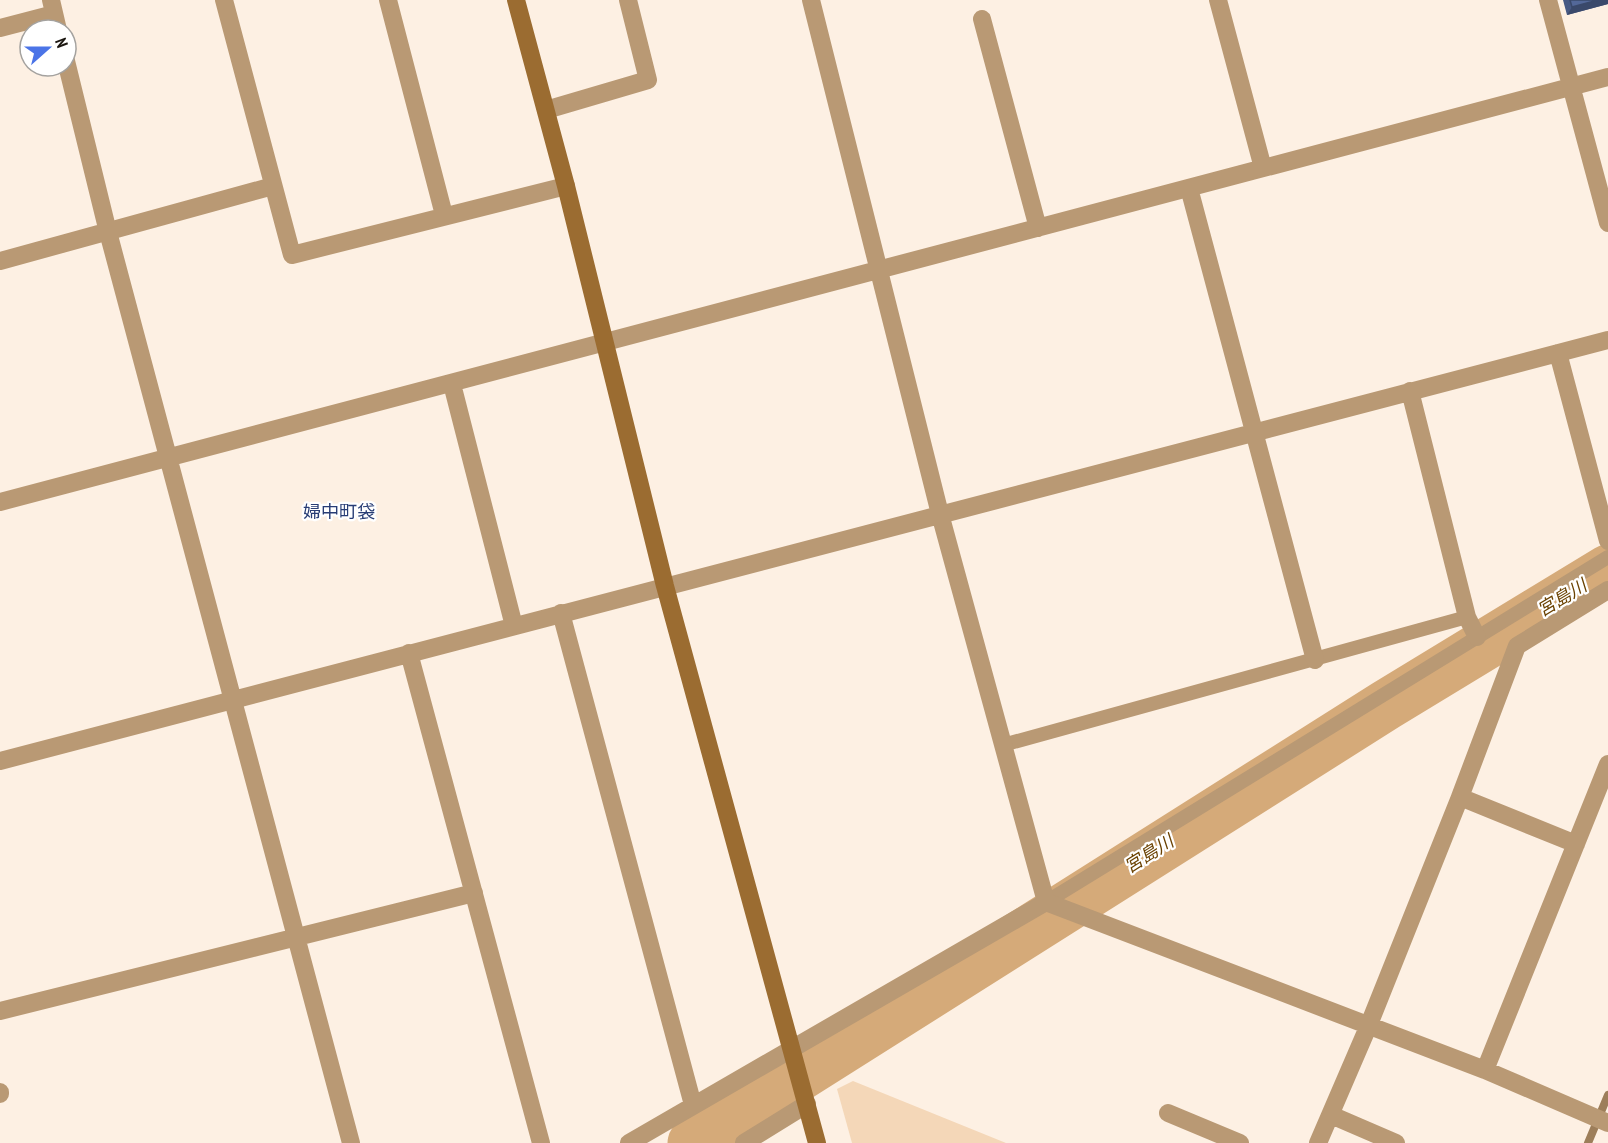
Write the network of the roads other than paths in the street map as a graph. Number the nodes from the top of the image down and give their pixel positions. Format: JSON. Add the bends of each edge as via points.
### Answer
{"nodes":[{"id":1,"x":224,"y":0,"type":"edge"},
{"id":2,"x":388,"y":0,"type":"edge"},
{"id":3,"x":516,"y":0,"type":"edge"},
{"id":4,"x":628,"y":0,"type":"edge"},
{"id":5,"x":812,"y":0,"type":"edge"},
{"id":6,"x":1218,"y":0,"type":"edge"},
{"id":7,"x":1548,"y":0,"type":"edge"},
{"id":8,"x":54,"y":15,"type":"edge"},
{"id":9,"x":982,"y":20,"type":"dead end"},
{"id":10,"x":0,"y":28,"type":"edge"},
{"id":11,"x":1608,"y":77,"type":"edge"},
{"id":12,"x":70,"y":78,"type":"edge"},
{"id":13,"x":1572,"y":87,"type":"junction"},
{"id":14,"x":546,"y":110,"type":"junction"},
{"id":15,"x":1263,"y":168,"type":"junction"},
{"id":16,"x":273,"y":186,"type":"junction"},
{"id":17,"x":566,"y":186,"type":"junction"},
{"id":18,"x":1188,"y":188,"type":"junction"},
{"id":19,"x":444,"y":215,"type":"junction"},
{"id":20,"x":1608,"y":223,"type":"edge"},
{"id":21,"x":1038,"y":228,"type":"junction"},
{"id":22,"x":108,"y":231,"type":"junction"},
{"id":23,"x":0,"y":261,"type":"edge"},
{"id":24,"x":878,"y":271,"type":"junction"},
{"id":25,"x":1608,"y":340,"type":"edge"},
{"id":26,"x":604,"y":344,"type":"junction"},
{"id":27,"x":1557,"y":353,"type":"junction"},
{"id":28,"x":452,"y":384,"type":"junction"},
{"id":29,"x":1410,"y":391,"type":"junction"},
{"id":30,"x":1254,"y":432,"type":"junction"},
{"id":31,"x":169,"y":459,"type":"junction"},
{"id":32,"x":0,"y":502,"type":"edge"},
{"id":33,"x":940,"y":514,"type":"junction"},
{"id":34,"x":1608,"y":541,"type":"edge"},
{"id":35,"x":1608,"y":557,"type":"edge"},
{"id":36,"x":665,"y":586,"type":"junction"},
{"id":37,"x":1608,"y":590,"type":"edge"},
{"id":38,"x":561,"y":613,"type":"junction"},
{"id":39,"x":1467,"y":617,"type":"junction"},
{"id":40,"x":514,"y":626,"type":"junction"},
{"id":41,"x":1477,"y":637,"type":"junction"},
{"id":42,"x":409,"y":653,"type":"junction"},
{"id":43,"x":1315,"y":660,"type":"junction"},
{"id":44,"x":235,"y":699,"type":"junction"},
{"id":45,"x":1003,"y":745,"type":"junction"},
{"id":46,"x":0,"y":761,"type":"edge"},
{"id":47,"x":1608,"y":764,"type":"edge"},
{"id":48,"x":1460,"y":797,"type":"junction"},
{"id":49,"x":1576,"y":844,"type":"junction"},
{"id":50,"x":474,"y":893,"type":"junction"},
{"id":51,"x":1046,"y":902,"type":"junction"},
{"id":52,"x":297,"y":936,"type":"junction"},
{"id":53,"x":0,"y":1011,"type":"edge"},
{"id":54,"x":1368,"y":1027,"type":"junction"},
{"id":55,"x":793,"y":1046,"type":"junction"},
{"id":56,"x":1485,"y":1070,"type":"junction"},
{"id":57,"x":807,"y":1104,"type":"junction"},
{"id":58,"x":693,"y":1105,"type":"junction"},
{"id":59,"x":1168,"y":1113,"type":"dead end"},
{"id":60,"x":1331,"y":1115,"type":"junction"},
{"id":61,"x":1608,"y":1123,"type":"edge"},
{"id":62,"x":351,"y":1143,"type":"edge"},
{"id":63,"x":541,"y":1143,"type":"edge"},
{"id":64,"x":629,"y":1143,"type":"edge"},
{"id":65,"x":744,"y":1143,"type":"edge"},
{"id":66,"x":817,"y":1143,"type":"edge"},
{"id":67,"x":1240,"y":1143,"type":"edge"},
{"id":68,"x":1318,"y":1143,"type":"edge"},
{"id":69,"x":1396,"y":1143,"type":"edge"}],
"edges":[{"from":1,"to":16,"type":"street"},
{"from":2,"to":19,"type":"street"},
{"from":3,"to":14,"type":"street"},
{"from":4,"to":14,"type":"street","via":[[648,80]]},
{"from":5,"to":24,"type":"street"},
{"from":6,"to":15,"type":"street"},
{"from":7,"to":13,"type":"street"},
{"from":8,"to":10,"type":"street"},
{"from":9,"to":21,"type":"street"},
{"from":11,"to":13,"type":"street"},
{"from":12,"to":22,"type":"street"},
{"from":13,"to":15,"type":"street"},
{"from":13,"to":20,"type":"street"},
{"from":14,"to":17,"type":"street"},
{"from":15,"to":18,"type":"street"},
{"from":16,"to":19,"type":"street","via":[[292,255]]},
{"from":16,"to":22,"type":"street"},
{"from":17,"to":19,"type":"street"},
{"from":17,"to":26,"type":"street"},
{"from":18,"to":21,"type":"street"},
{"from":18,"to":30,"type":"street"},
{"from":21,"to":24,"type":"street"},
{"from":22,"to":23,"type":"street"},
{"from":22,"to":31,"type":"street"},
{"from":24,"to":26,"type":"street"},
{"from":24,"to":33,"type":"street"},
{"from":25,"to":27,"type":"street"},
{"from":26,"to":28,"type":"street"},
{"from":26,"to":36,"type":"street"},
{"from":27,"to":29,"type":"street"},
{"from":27,"to":34,"type":"street"},
{"from":28,"to":31,"type":"street"},
{"from":28,"to":40,"type":"street"},
{"from":29,"to":30,"type":"street"},
{"from":29,"to":39,"type":"street"},
{"from":30,"to":33,"type":"street"},
{"from":30,"to":43,"type":"street"},
{"from":31,"to":32,"type":"street"},
{"from":31,"to":44,"type":"street"},
{"from":33,"to":36,"type":"street"},
{"from":33,"to":45,"type":"street"},
{"from":35,"to":41,"type":"lane"},
{"from":36,"to":38,"type":"street"},
{"from":36,"to":55,"type":"street"},
{"from":37,"to":48,"type":"street","via":[[1517,646]]},
{"from":38,"to":40,"type":"street"},
{"from":38,"to":58,"type":"street"},
{"from":39,"to":41,"type":"street"},
{"from":39,"to":43,"type":"lane"},
{"from":40,"to":42,"type":"street"},
{"from":41,"to":51,"type":"lane"},
{"from":42,"to":44,"type":"street"},
{"from":42,"to":50,"type":"street"},
{"from":43,"to":45,"type":"lane"},
{"from":44,"to":46,"type":"street"},
{"from":44,"to":52,"type":"street"},
{"from":45,"to":51,"type":"street"},
{"from":47,"to":49,"type":"street"},
{"from":48,"to":49,"type":"street"},
{"from":48,"to":54,"type":"street"},
{"from":49,"to":56,"type":"street"},
{"from":50,"to":52,"type":"street"},
{"from":50,"to":63,"type":"street"},
{"from":51,"to":54,"type":"street"},
{"from":51,"to":55,"type":"street"},
{"from":52,"to":53,"type":"street"},
{"from":52,"to":62,"type":"street"},
{"from":54,"to":56,"type":"street"},
{"from":54,"to":60,"type":"street"},
{"from":55,"to":57,"type":"street"},
{"from":55,"to":58,"type":"street"},
{"from":56,"to":61,"type":"street"},
{"from":57,"to":65,"type":"street"},
{"from":57,"to":66,"type":"street"},
{"from":58,"to":64,"type":"street"},
{"from":59,"to":67,"type":"street"},
{"from":60,"to":68,"type":"street"},
{"from":60,"to":69,"type":"street"}]}
